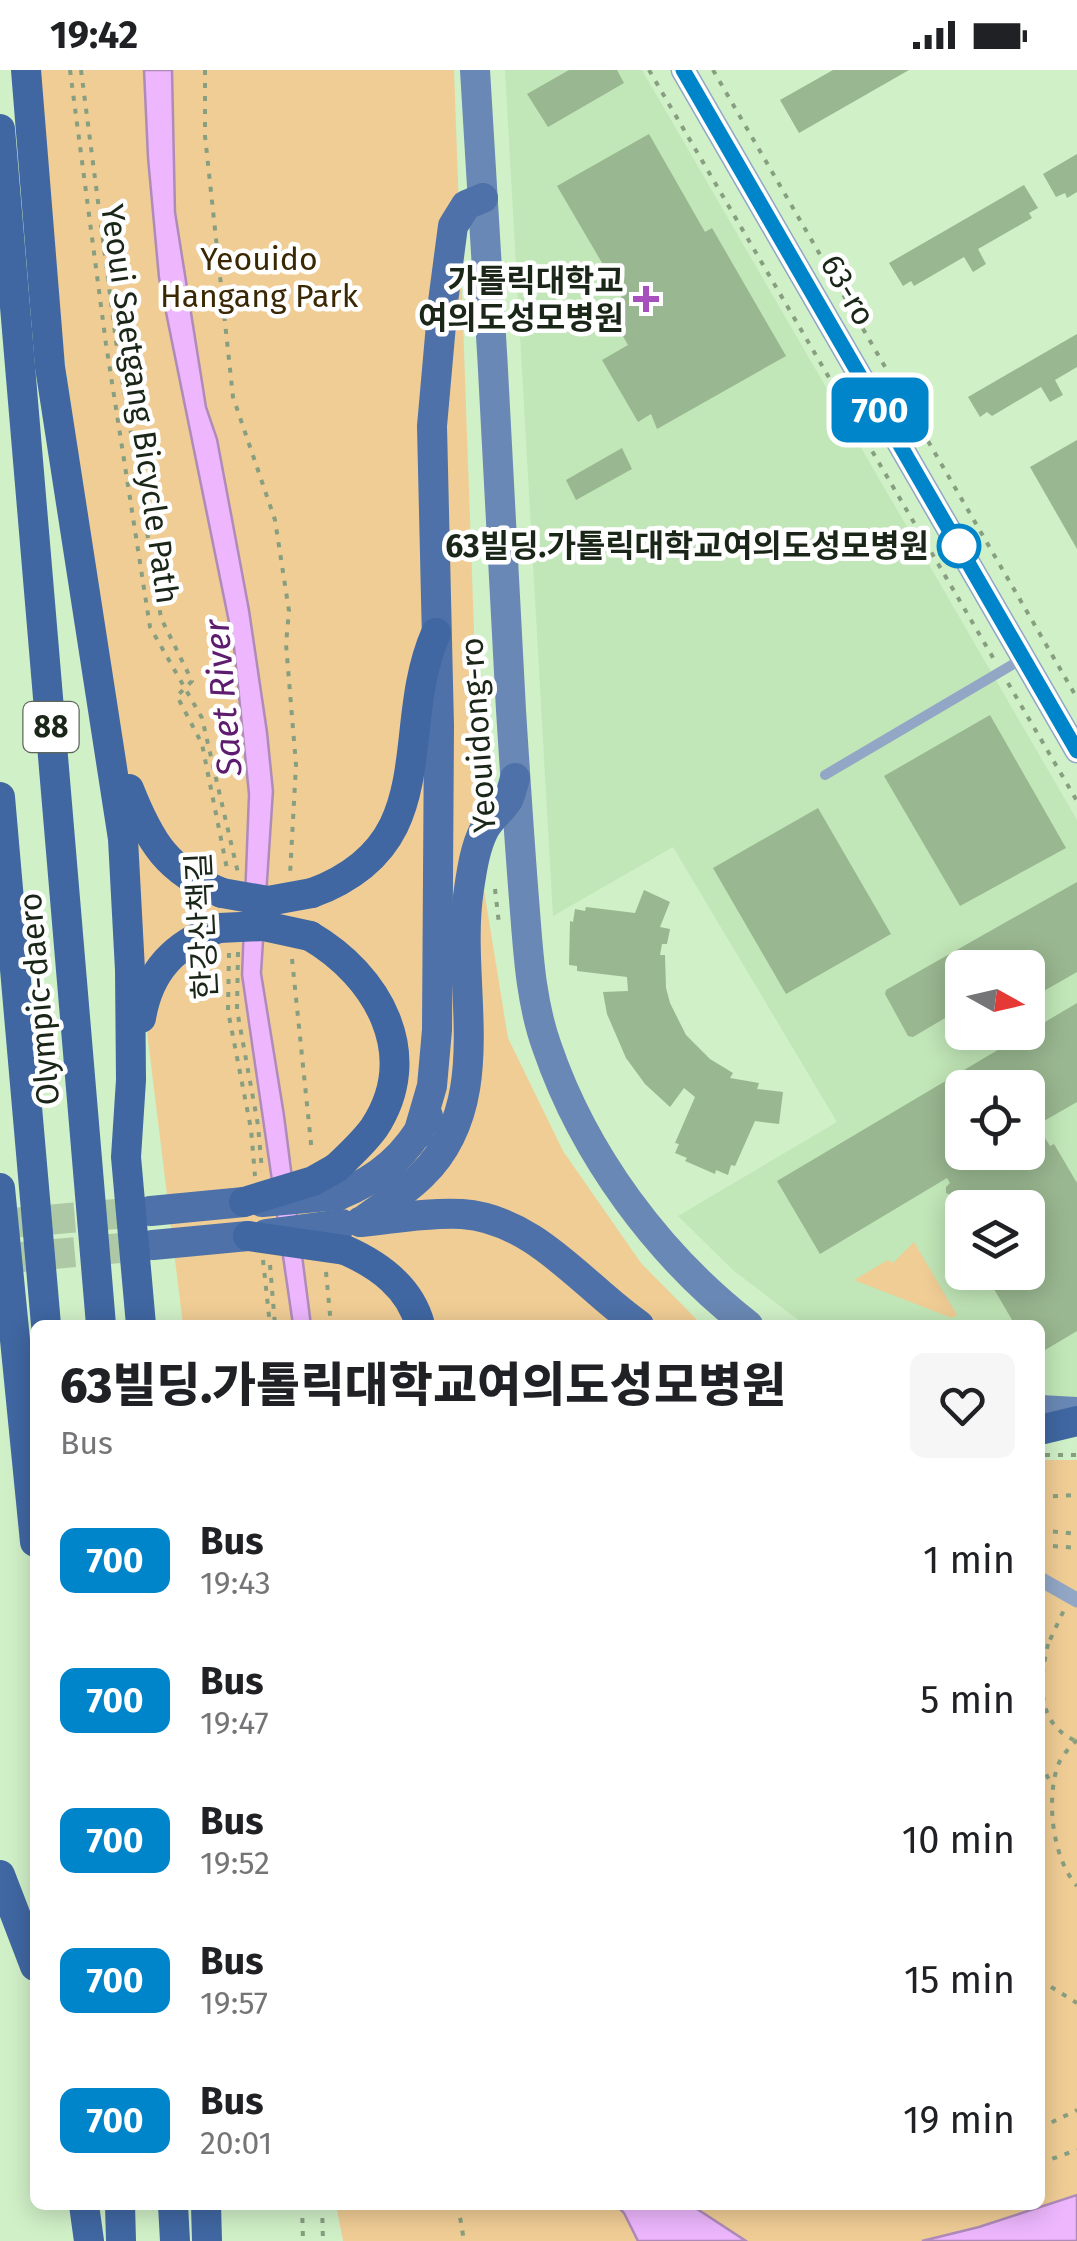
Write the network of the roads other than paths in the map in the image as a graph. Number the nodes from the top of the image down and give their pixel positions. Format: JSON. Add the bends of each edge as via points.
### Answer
{"nodes":[{"id":1,"x":26,"y":70,"type":"edge"},
{"id":2,"x":475,"y":70,"type":"edge"},
{"id":3,"x":683,"y":70,"type":"edge"},
{"id":4,"x":0,"y":128,"type":"edge"},
{"id":5,"x":483,"y":198,"type":"junction"},
{"id":6,"x":436,"y":633,"type":"junction"},
{"id":7,"x":1012,"y":665,"type":"junction"},
{"id":8,"x":1077,"y":751,"type":"edge"},
{"id":9,"x":110,"y":752,"type":"junction"},
{"id":10,"x":825,"y":775,"type":"dead end"},
{"id":11,"x":515,"y":778,"type":"junction"},
{"id":12,"x":0,"y":797,"type":"edge"},
{"id":13,"x":131,"y":1080,"type":"junction"},
{"id":14,"x":418,"y":1134,"type":"junction"},
{"id":15,"x":0,"y":1188,"type":"edge"},
{"id":16,"x":254,"y":1190,"type":"joint"},
{"id":17,"x":151,"y":1210,"type":"tunnel mouth"},
{"id":18,"x":337,"y":1212,"type":"junction"},
{"id":19,"x":153,"y":1245,"type":"tunnel mouth"},
{"id":20,"x":260,"y":1245,"type":"joint"},
{"id":21,"x":46,"y":1320,"type":"edge"},
{"id":22,"x":101,"y":1320,"type":"edge"},
{"id":23,"x":141,"y":1320,"type":"edge"},
{"id":24,"x":418,"y":1320,"type":"edge"},
{"id":25,"x":633,"y":1320,"type":"edge"},
{"id":26,"x":741,"y":1320,"type":"edge"},
{"id":27,"x":1045,"y":1410,"type":"edge"},
{"id":28,"x":1077,"y":1412,"type":"edge"},
{"id":29,"x":1077,"y":1421,"type":"edge"},
{"id":30,"x":1045,"y":1429,"type":"edge"},
{"id":31,"x":30,"y":1491,"type":"edge"},
{"id":32,"x":1045,"y":1583,"type":"edge"},
{"id":33,"x":1074,"y":1598,"type":"edge"},
{"id":34,"x":0,"y":1875,"type":"edge"},
{"id":35,"x":30,"y":1953,"type":"edge"},
{"id":36,"x":88,"y":2210,"type":"edge"},
{"id":37,"x":120,"y":2210,"type":"edge"},
{"id":38,"x":174,"y":2210,"type":"edge"},
{"id":39,"x":206,"y":2210,"type":"edge"},
{"id":40,"x":90,"y":2241,"type":"edge"},
{"id":41,"x":121,"y":2241,"type":"edge"},
{"id":42,"x":175,"y":2241,"type":"edge"},
{"id":43,"x":207,"y":2241,"type":"edge"}],
"edges":[{"from":1,"to":9,"type":"highway","via":[[50,367]]},
{"from":2,"to":5,"type":"main road","name":"Yeouidong-ro"},
{"from":3,"to":7,"type":"street","name":"63-ro"},
{"from":4,"to":22,"type":"highway","name":"Olympic-daero","number":"88"},
{"from":5,"to":6,"type":"main road","via":[[460,210],[443,302],[432,426]]},
{"from":5,"to":11,"type":"main road","name":"Yeouidong-ro"},
{"from":6,"to":9,"type":"highway","bridge":true,"via":[[422,664],[407,794],[394,827],[376,852],[332,886],[268,901],[229,882],[180,872],[158,850]]},
{"from":6,"to":14,"type":"main road","via":[[437,1030],[432,1086]]},
{"from":7,"to":8,"type":"street","name":"63-ro"},
{"from":7,"to":10,"type":"lane"},
{"from":9,"to":13,"type":"highway","via":[[129,915]]},
{"from":11,"to":14,"type":"main road","via":[[509,792],[490,796],[462,834],[450,901],[440,1081]]},
{"from":11,"to":18,"type":"main road","via":[[484,831],[468,893],[468,1054],[460,1116],[422,1175]]},
{"from":11,"to":26,"type":"main road","name":"Yeouidong-ro","via":[[533,988],[560,1082],[628,1200],[673,1257]]},
{"from":12,"to":21,"type":"highway","name":"Olympic-daero"},
{"from":13,"to":18,"type":"highway","bridge":true,"via":[[144,996],[158,968],[196,936],[264,926],[301,947],[338,952],[373,992],[394,1047],[386,1101]]},
{"from":13,"to":23,"type":"highway","via":[[126,1157]]},
{"from":14,"to":18,"type":"main road"},
{"from":15,"to":31,"type":"highway"},
{"from":16,"to":17,"type":"main road"},
{"from":16,"to":18,"type":"highway","bridge":true,"via":[[313,1181]]},
{"from":18,"to":20,"type":"highway","bridge":true},
{"from":18,"to":24,"type":"highway","via":[[371,1262],[403,1290]]},
{"from":18,"to":25,"type":"main road","via":[[465,1214],[500,1224],[530,1237]]},
{"from":19,"to":20,"type":"main road"},
{"from":27,"to":28,"type":"main road"},
{"from":29,"to":30,"type":"highway"},
{"from":32,"to":33,"type":"street"},
{"from":34,"to":35,"type":"highway"},
{"from":36,"to":40,"type":"highway"},
{"from":37,"to":41,"type":"highway"},
{"from":38,"to":42,"type":"highway"},
{"from":39,"to":43,"type":"highway"}]}
